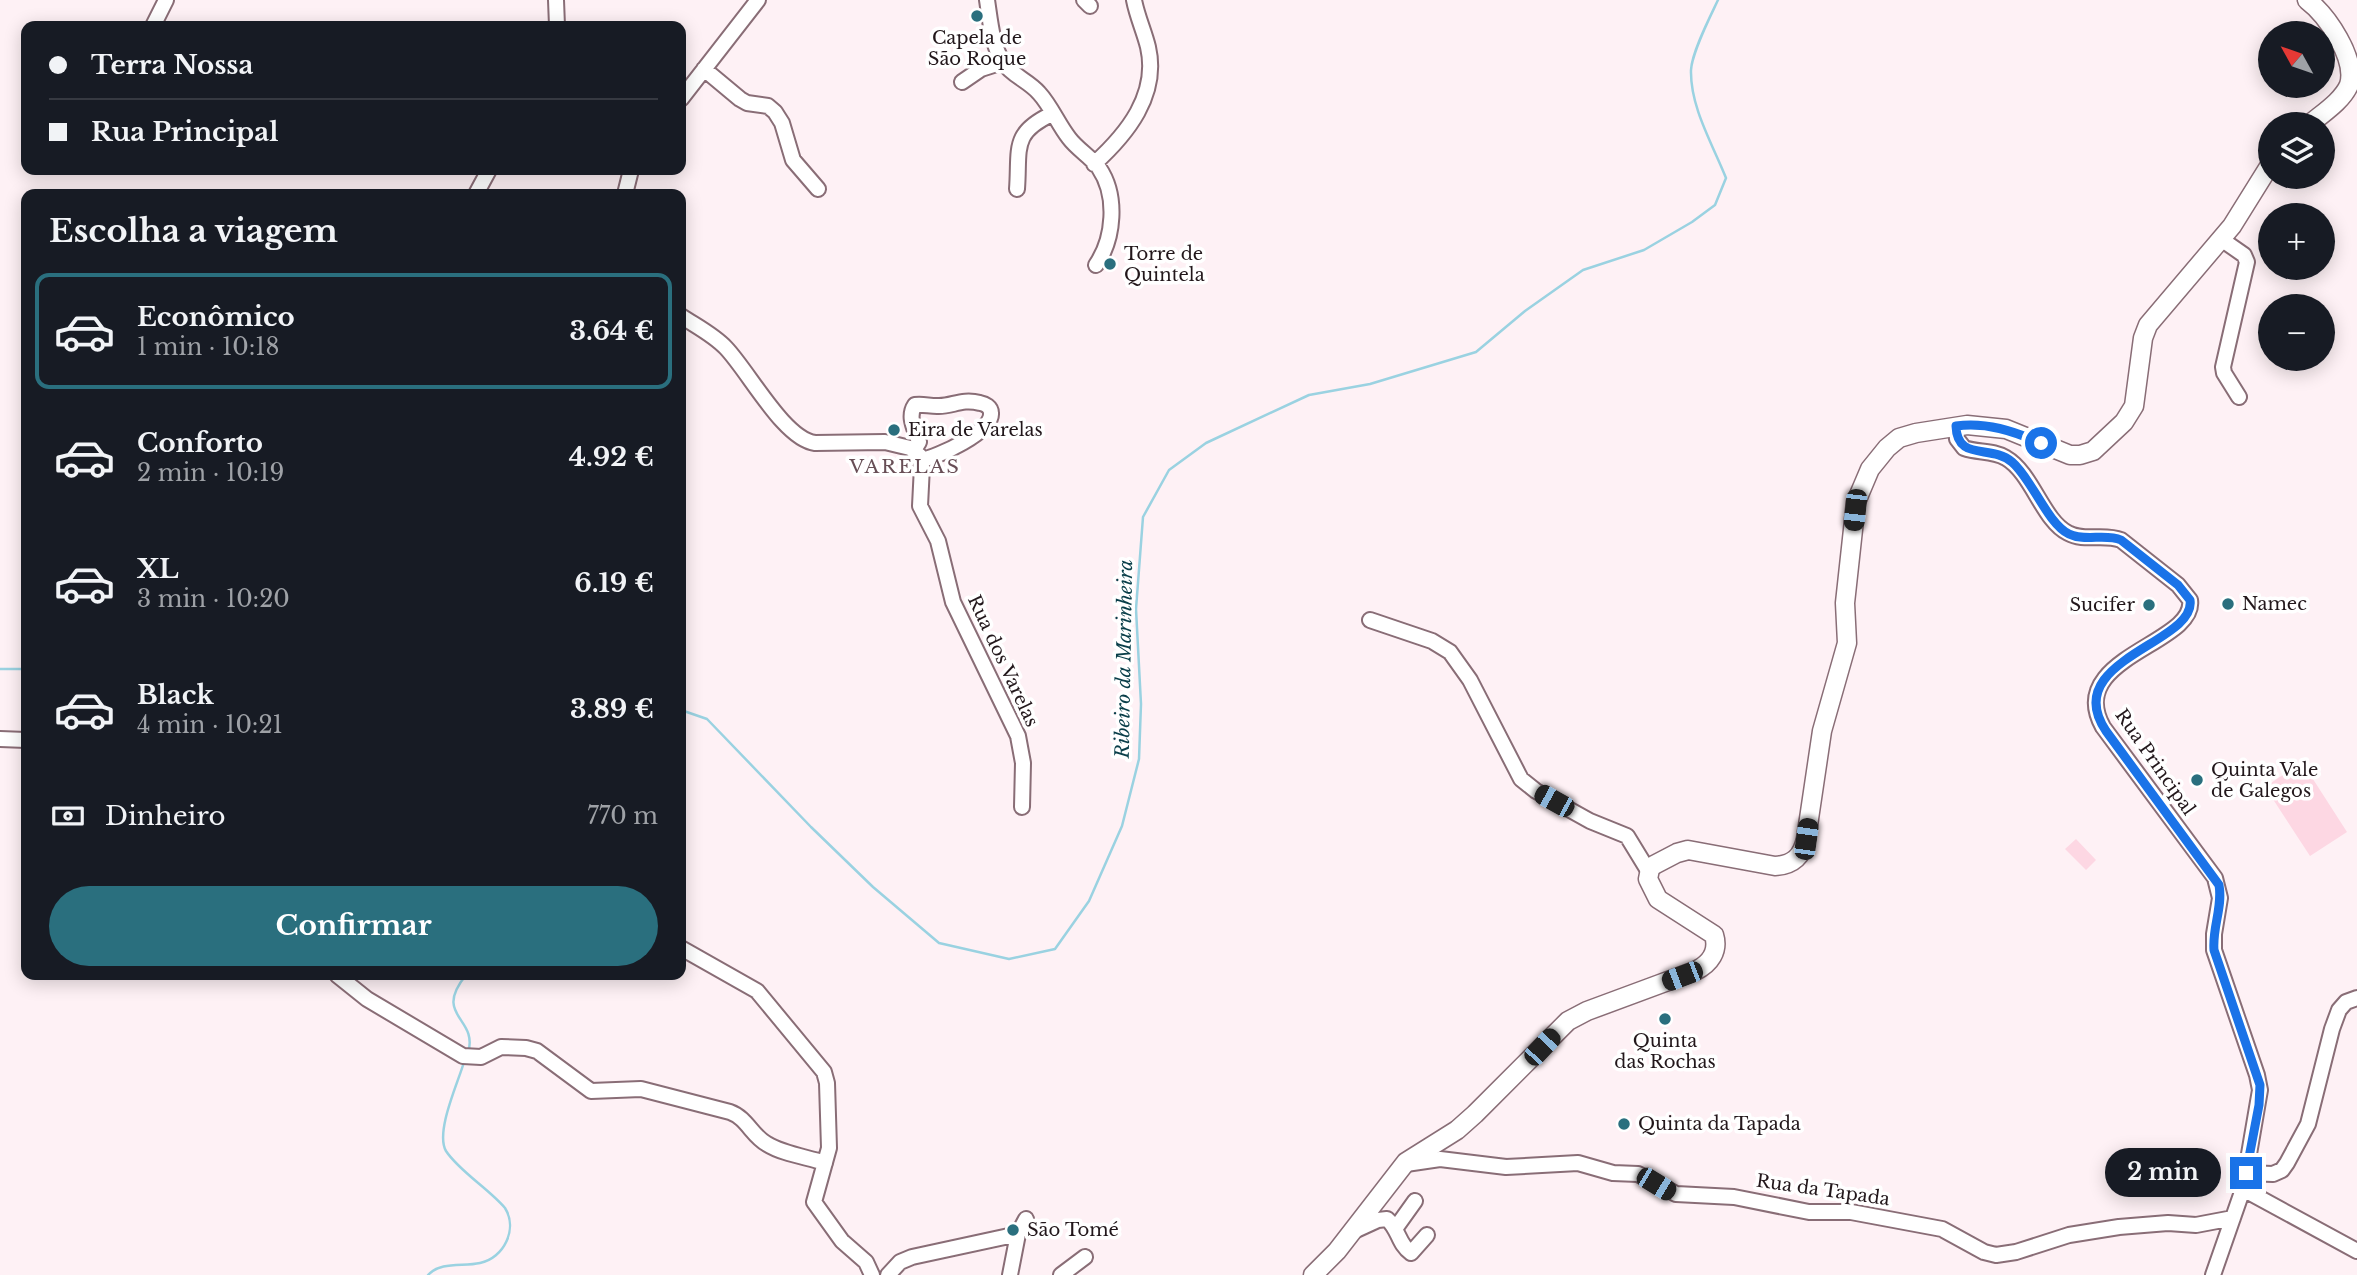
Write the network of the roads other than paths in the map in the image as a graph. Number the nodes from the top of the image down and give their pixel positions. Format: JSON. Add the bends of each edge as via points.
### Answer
{"nodes":[{"id":1,"x":166,"y":0,"type":"edge"},
{"id":2,"x":556,"y":0,"type":"edge"},
{"id":3,"x":758,"y":0,"type":"edge"},
{"id":4,"x":987,"y":0,"type":"edge"},
{"id":5,"x":1134,"y":0,"type":"edge"},
{"id":6,"x":2307,"y":0,"type":"edge"},
{"id":7,"x":156,"y":21,"type":"edge"},
{"id":8,"x":556,"y":21,"type":"edge"},
{"id":9,"x":1003,"y":62,"type":"junction"},
{"id":10,"x":704,"y":69,"type":"junction"},
{"id":11,"x":962,"y":82,"type":"dead end"},
{"id":12,"x":1147,"y":84,"type":"junction"},
{"id":13,"x":686,"y":92,"type":"edge"},
{"id":14,"x":2323,"y":112,"type":"edge"},
{"id":15,"x":1052,"y":114,"type":"junction"},
{"id":16,"x":1104,"y":140,"type":"dead end"},
{"id":17,"x":1094,"y":164,"type":"junction"},
{"id":18,"x":2258,"y":184,"type":"edge"},
{"id":19,"x":818,"y":189,"type":"dead end"},
{"id":20,"x":1017,"y":189,"type":"dead end"},
{"id":21,"x":2221,"y":239,"type":"junction"},
{"id":22,"x":1096,"y":265,"type":"dead end"},
{"id":23,"x":686,"y":320,"type":"edge"},
{"id":24,"x":2239,"y":397,"type":"dead end"},
{"id":25,"x":1956,"y":426,"type":"junction"},
{"id":26,"x":918,"y":455,"type":"junction"},
{"id":27,"x":1370,"y":620,"type":"dead end"},
{"id":28,"x":0,"y":739,"type":"edge"},
{"id":29,"x":21,"y":740,"type":"edge"},
{"id":30,"x":1022,"y":807,"type":"dead end"},
{"id":31,"x":1649,"y":872,"type":"junction"},
{"id":32,"x":686,"y":951,"type":"edge"},
{"id":33,"x":343,"y":980,"type":"edge"},
{"id":34,"x":2357,"y":998,"type":"edge"},
{"id":35,"x":825,"y":1163,"type":"junction"},
{"id":36,"x":1404,"y":1165,"type":"junction"},
{"id":37,"x":2246,"y":1173,"type":"junction"},
{"id":38,"x":2243,"y":1189,"type":"junction"},
{"id":39,"x":1411,"y":1207,"type":"dead end"},
{"id":40,"x":2233,"y":1218,"type":"junction"},
{"id":41,"x":1026,"y":1219,"type":"dead end"},
{"id":42,"x":1389,"y":1224,"type":"junction"},
{"id":43,"x":1350,"y":1233,"type":"junction"},
{"id":44,"x":1018,"y":1234,"type":"junction"},
{"id":45,"x":1427,"y":1236,"type":"dead end"},
{"id":46,"x":2357,"y":1251,"type":"edge"},
{"id":47,"x":1085,"y":1257,"type":"dead end"},
{"id":48,"x":872,"y":1275,"type":"edge"},
{"id":49,"x":888,"y":1275,"type":"edge"},
{"id":50,"x":1010,"y":1275,"type":"edge"},
{"id":51,"x":1061,"y":1275,"type":"edge"},
{"id":52,"x":1313,"y":1275,"type":"edge"},
{"id":53,"x":2213,"y":1275,"type":"edge"}],
"edges":[{"from":1,"to":7,"type":"street"},
{"from":2,"to":8,"type":"street"},
{"from":3,"to":10,"type":"street"},
{"from":4,"to":9,"type":"street"},
{"from":5,"to":12,"type":"street","via":[[1148,48]]},
{"from":6,"to":14,"type":"main road","via":[[2330,25],[2352,70],[2345,91]]},
{"from":9,"to":11,"type":"street"},
{"from":9,"to":15,"type":"street","via":[[1037,90]]},
{"from":10,"to":13,"type":"street"},
{"from":10,"to":19,"type":"street","via":[[740,99],[775,112],[790,156]]},
{"from":12,"to":16,"type":"street","via":[[1124,126]]},
{"from":12,"to":17,"type":"street","via":[[1132,125]]},
{"from":15,"to":17,"type":"street"},
{"from":15,"to":20,"type":"street","via":[[1024,131]]},
{"from":17,"to":22,"type":"street","via":[[1109,194],[1111,217],[1106,246]]},
{"from":18,"to":21,"type":"main road"},
{"from":21,"to":24,"type":"street","via":[[2247,262],[2223,369]]},
{"from":21,"to":25,"type":"main road","via":[[2148,325],[2134,406],[2095,449],[2070,455],[2002,428]]},
{"from":23,"to":26,"type":"street","via":[[727,349],[803,441],[885,442]]},
{"from":25,"to":31,"type":"main road","via":[[1899,438],[1873,464],[1860,489],[1845,599],[1847,643],[1823,726],[1801,855],[1789,864],[1775,866],[1685,850],[1659,861]]},
{"from":25,"to":37,"type":"street","name":"Rua Principal","via":[[1957,439],[1964,447],[2000,455],[2013,463],[2064,531],[2121,540],[2190,600],[2189,613],[2178,626],[2109,673],[2100,689],[2097,713],[2219,885],[2214,950],[2260,1085]]},
{"from":26,"to":26,"type":"street","name":"Rua dos Varelas","via":[[932,458],[977,435],[989,422],[990,408],[966,401],[939,407],[915,405],[912,420]]},
{"from":26,"to":30,"type":"street","name":"Rua dos Varelas","via":[[920,506],[938,541],[953,602],[1018,736]]},
{"from":27,"to":31,"type":"street","via":[[1433,641],[1450,652],[1470,680],[1521,779],[1593,823],[1627,836]]},
{"from":28,"to":29,"type":"street"},
{"from":31,"to":36,"type":"main road","via":[[1649,882],[1660,901],[1714,935],[1715,948],[1707,963],[1571,1018],[1475,1114]]},
{"from":32,"to":35,"type":"street","via":[[755,989],[822,1069],[830,1144]]},
{"from":33,"to":35,"type":"street","via":[[466,1057],[483,1057],[501,1047],[532,1049],[591,1091],[641,1089],[730,1112],[766,1144]]},
{"from":34,"to":37,"type":"street","via":[[2339,1010],[2308,1124],[2287,1163],[2273,1174]]},
{"from":35,"to":48,"type":"street","via":[[815,1205],[842,1241],[866,1262]]},
{"from":36,"to":40,"type":"street","name":"Rua da Tapada","via":[[1440,1159],[1506,1167],[1582,1163],[1613,1173],[1638,1174],[1676,1194],[1734,1197],[1810,1212],[1855,1212],[1942,1229],[1996,1255],[2119,1227],[2196,1225]]},
{"from":36,"to":43,"type":"main road"},
{"from":37,"to":38,"type":"street","name":"Rua Principal"},
{"from":38,"to":40,"type":"street","name":"Rua Principal"},
{"from":38,"to":46,"type":"street"},
{"from":39,"to":42,"type":"street"},
{"from":40,"to":53,"type":"street","name":"Rua Principal"},
{"from":41,"to":44,"type":"street"},
{"from":42,"to":43,"type":"street"},
{"from":42,"to":45,"type":"street","via":[[1410,1253]]},
{"from":43,"to":52,"type":"main road"},
{"from":44,"to":49,"type":"street","via":[[912,1257]]},
{"from":44,"to":50,"type":"street"},
{"from":47,"to":51,"type":"street"}]}
